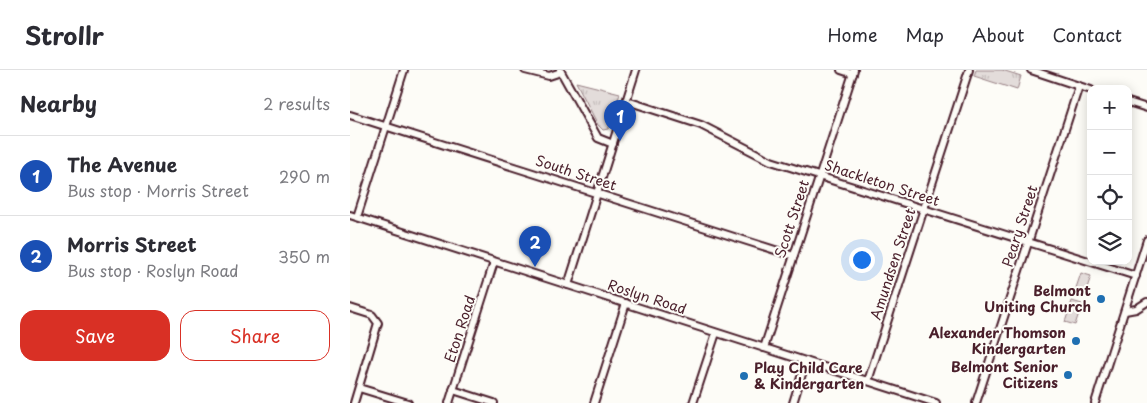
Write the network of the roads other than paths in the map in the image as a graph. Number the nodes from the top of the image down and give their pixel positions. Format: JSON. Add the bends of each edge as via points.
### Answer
{"nodes":[{"id":1,"x":404,"y":70,"type":"edge"},
{"id":2,"x":525,"y":70,"type":"edge"},
{"id":3,"x":636,"y":70,"type":"edge"},
{"id":4,"x":841,"y":70,"type":"edge"},
{"id":5,"x":969,"y":70,"type":"edge"},
{"id":6,"x":1031,"y":70,"type":"edge"},
{"id":7,"x":560,"y":71,"type":"edge"},
{"id":8,"x":853,"y":72,"type":"edge"},
{"id":9,"x":1079,"y":86,"type":"junction"},
{"id":10,"x":1087,"y":89,"type":"edge"},
{"id":11,"x":626,"y":101,"type":"junction"},
{"id":12,"x":1132,"y":103,"type":"edge"},
{"id":13,"x":1147,"y":108,"type":"edge"},
{"id":14,"x":350,"y":114,"type":"edge"},
{"id":15,"x":386,"y":126,"type":"junction"},
{"id":16,"x":613,"y":144,"type":"junction"},
{"id":17,"x":819,"y":176,"type":"junction"},
{"id":18,"x":597,"y":193,"type":"junction"},
{"id":19,"x":924,"y":210,"type":"junction"},
{"id":20,"x":353,"y":216,"type":"edge"},
{"id":21,"x":1147,"y":240,"type":"edge"},
{"id":22,"x":1028,"y":243,"type":"junction"},
{"id":23,"x":794,"y":256,"type":"junction"},
{"id":24,"x":494,"y":262,"type":"junction"},
{"id":25,"x":1136,"y":276,"type":"junction"},
{"id":26,"x":568,"y":285,"type":"junction"},
{"id":27,"x":1128,"y":301,"type":"junction"},
{"id":28,"x":626,"y":303,"type":"junction"},
{"id":29,"x":1145,"y":304,"type":"edge"},
{"id":30,"x":350,"y":308,"type":"edge"},
{"id":31,"x":1125,"y":311,"type":"junction"},
{"id":32,"x":716,"y":333,"type":"junction"},
{"id":33,"x":764,"y":348,"type":"junction"},
{"id":34,"x":806,"y":361,"type":"junction"},
{"id":35,"x":868,"y":381,"type":"junction"},
{"id":36,"x":359,"y":388,"type":"junction"},
{"id":37,"x":453,"y":390,"type":"junction"},
{"id":38,"x":354,"y":403,"type":"edge"},
{"id":39,"x":408,"y":403,"type":"edge"},
{"id":40,"x":449,"y":403,"type":"edge"},
{"id":41,"x":494,"y":403,"type":"edge"},
{"id":42,"x":594,"y":403,"type":"edge"},
{"id":43,"x":693,"y":403,"type":"edge"},
{"id":44,"x":793,"y":403,"type":"edge"},
{"id":45,"x":936,"y":403,"type":"edge"},
{"id":46,"x":976,"y":403,"type":"edge"},
{"id":47,"x":1096,"y":403,"type":"edge"}],
"edges":[{"from":1,"to":15,"type":"street"},
{"from":2,"to":7,"type":"street","via":[[549,76]]},
{"from":3,"to":11,"type":"street"},
{"from":4,"to":8,"type":"street"},
{"from":5,"to":19,"type":"street","name":"Amundsen Street"},
{"from":6,"to":9,"type":"street"},
{"from":7,"to":16,"type":"street","via":[[598,138]]},
{"from":8,"to":17,"type":"street","name":"Scott Street"},
{"from":9,"to":10,"type":"street"},
{"from":9,"to":22,"type":"street","name":"Peary Street"},
{"from":11,"to":16,"type":"street"},
{"from":11,"to":17,"type":"street","name":"Shackleton Street","via":[[700,124],[763,158]]},
{"from":12,"to":13,"type":"street"},
{"from":14,"to":15,"type":"street","name":"South Street"},
{"from":15,"to":18,"type":"street","name":"South Street"},
{"from":15,"to":20,"type":"street"},
{"from":16,"to":18,"type":"street"},
{"from":17,"to":19,"type":"street","name":"Shackleton Street"},
{"from":17,"to":23,"type":"street","name":"Scott Street"},
{"from":18,"to":23,"type":"street","name":"South Street"},
{"from":18,"to":26,"type":"street"},
{"from":19,"to":22,"type":"street","name":"Shackleton Street"},
{"from":19,"to":35,"type":"street","name":"Amundsen Street"},
{"from":20,"to":24,"type":"street","name":"Roslyn Road"},
{"from":21,"to":25,"type":"street"},
{"from":22,"to":25,"type":"street","name":"Shackleton Street"},
{"from":22,"to":46,"type":"street","name":"Peary Street"},
{"from":23,"to":33,"type":"street","name":"Scott Street"},
{"from":24,"to":26,"type":"street","name":"Roslyn Road"},
{"from":24,"to":37,"type":"street","name":"Eton Road"},
{"from":25,"to":27,"type":"street"},
{"from":26,"to":28,"type":"street","name":"Roslyn Road"},
{"from":27,"to":29,"type":"street"},
{"from":27,"to":31,"type":"street"},
{"from":28,"to":32,"type":"street","name":"Roslyn Road"},
{"from":28,"to":42,"type":"street"},
{"from":29,"to":31,"type":"street"},
{"from":30,"to":36,"type":"street","via":[[378,320]]},
{"from":31,"to":47,"type":"street"},
{"from":32,"to":33,"type":"street","name":"Roslyn Road"},
{"from":32,"to":43,"type":"street"},
{"from":33,"to":34,"type":"street","name":"Roslyn Road"},
{"from":34,"to":35,"type":"street","name":"Roslyn Road"},
{"from":34,"to":44,"type":"street"},
{"from":35,"to":45,"type":"street","name":"Roslyn Road"},
{"from":36,"to":38,"type":"street"},
{"from":36,"to":39,"type":"street"},
{"from":37,"to":40,"type":"street","name":"Eton Road"},
{"from":37,"to":41,"type":"street"}]}
